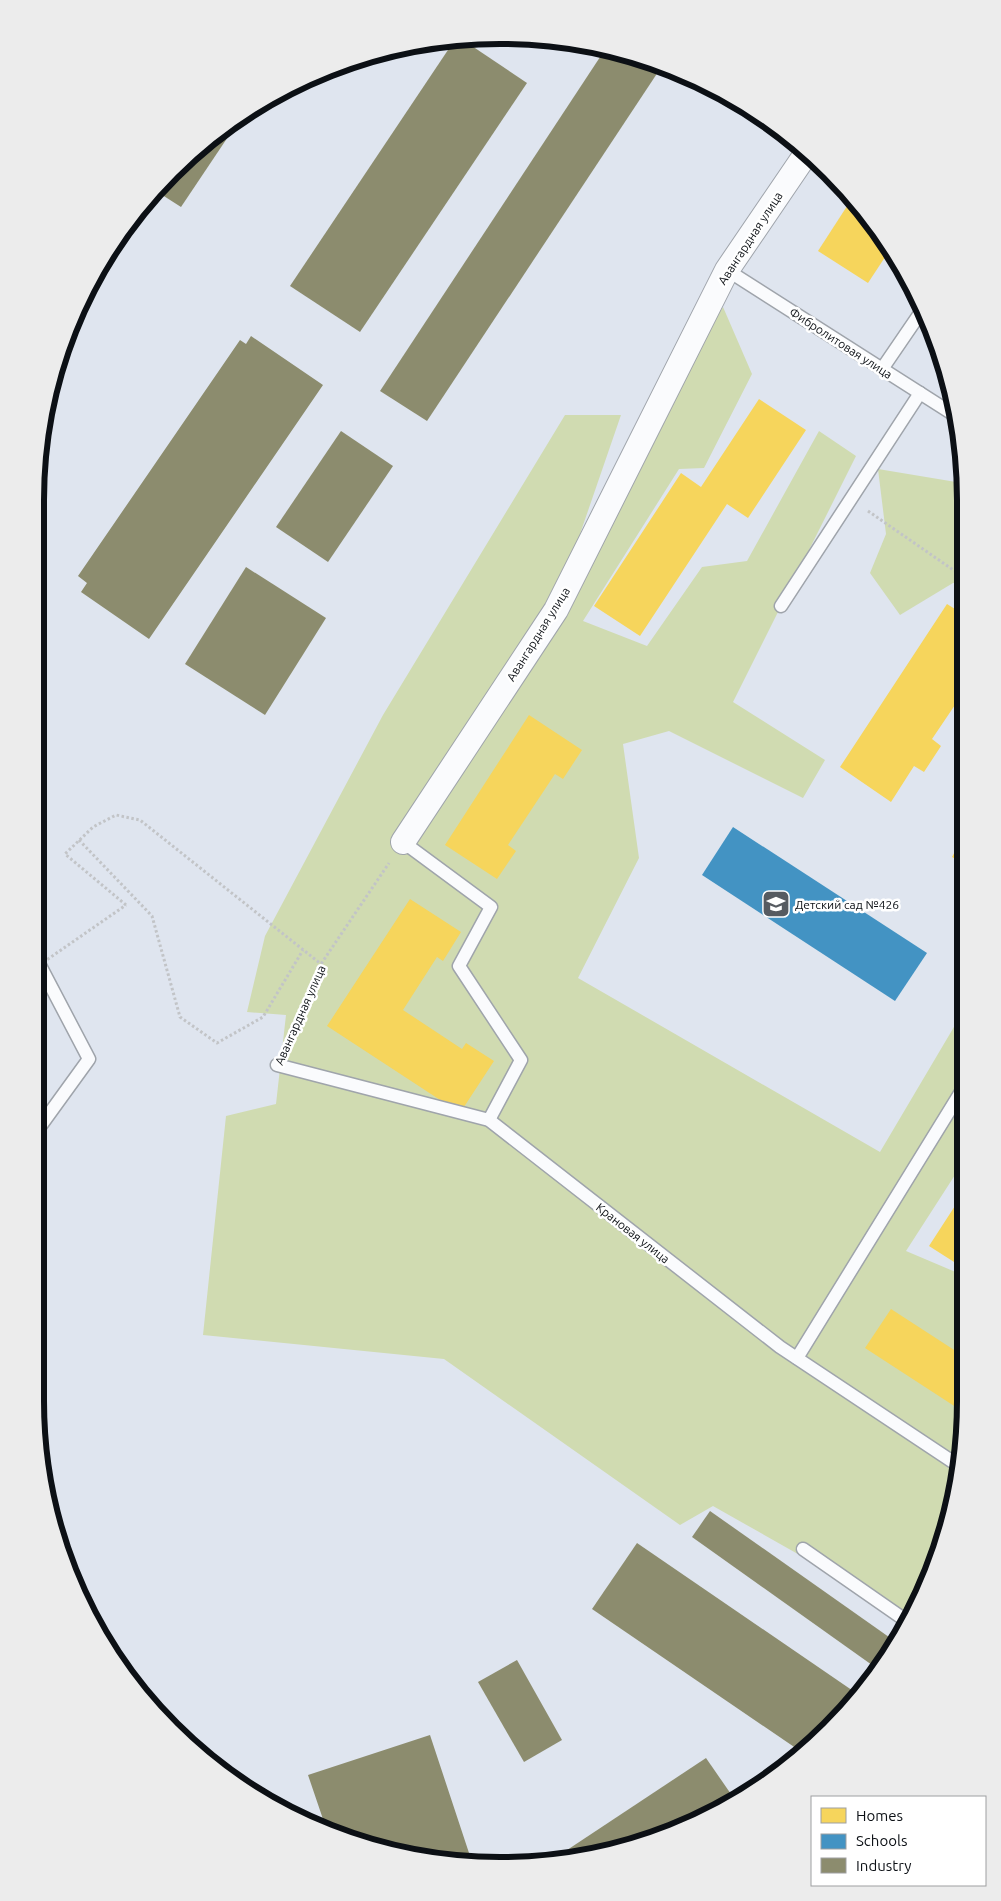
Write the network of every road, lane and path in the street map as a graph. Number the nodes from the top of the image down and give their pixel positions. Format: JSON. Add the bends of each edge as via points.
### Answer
{"nodes":[{"id":1,"x":803,"y":158,"type":"edge"},
{"id":2,"x":727,"y":270,"type":"junction"},
{"id":3,"x":918,"y":317,"type":"edge"},
{"id":4,"x":882,"y":370,"type":"junction"},
{"id":5,"x":920,"y":393,"type":"junction"},
{"id":6,"x":948,"y":411,"type":"edge"},
{"id":7,"x":851,"y":499,"type":"junction"},
{"id":8,"x":957,"y":573,"type":"edge"},
{"id":9,"x":781,"y":606,"type":"dead end"},
{"id":10,"x":79,"y":840,"type":"dead end"},
{"id":11,"x":404,"y":842,"type":"junction"},
{"id":12,"x":303,"y":950,"type":"junction"},
{"id":13,"x":44,"y":962,"type":"edge"},
{"id":14,"x":321,"y":964,"type":"junction"},
{"id":15,"x":44,"y":972,"type":"edge"},
{"id":16,"x":278,"y":1065,"type":"joint"},
{"id":17,"x":957,"y":1098,"type":"edge"},
{"id":18,"x":489,"y":1120,"type":"junction"},
{"id":19,"x":44,"y":1121,"type":"edge"},
{"id":20,"x":797,"y":1358,"type":"junction"},
{"id":21,"x":953,"y":1462,"type":"edge"},
{"id":22,"x":803,"y":1549,"type":"dead end"},
{"id":23,"x":902,"y":1618,"type":"edge"}],
"edges":[{"from":1,"to":2,"type":"street","name":"Авангардная улица"},
{"from":2,"to":4,"type":"lane","name":"Фибролитовая улица"},
{"from":2,"to":11,"type":"street","name":"Авангардная улица","via":[[556,610]]},
{"from":3,"to":4,"type":"lane"},
{"from":4,"to":5,"type":"lane","name":"Фибролитовая улица"},
{"from":5,"to":6,"type":"lane","name":"Фибролитовая улица"},
{"from":5,"to":7,"type":"lane"},
{"from":7,"to":8,"type":"path"},
{"from":7,"to":9,"type":"lane"},
{"from":10,"to":12,"type":"path","via":[[152,916],[180,1017],[218,1043],[263,1018]]},
{"from":11,"to":14,"type":"path","name":"Авангардная улица"},
{"from":11,"to":18,"type":"lane","via":[[490,907],[459,966],[521,1060]]},
{"from":12,"to":13,"type":"path","bridge":true,"via":[[140,820],[116,816],[93,827],[65,854],[126,905]]},
{"from":12,"to":14,"type":"path"},
{"from":14,"to":16,"type":"path","name":"Авангардная улица"},
{"from":15,"to":19,"type":"lane","via":[[89,1059]]},
{"from":16,"to":18,"type":"lane","name":"Крановая улица"},
{"from":17,"to":20,"type":"lane"},
{"from":18,"to":20,"type":"lane","name":"Крановая улица"},
{"from":20,"to":21,"type":"lane","name":"Крановая улица"},
{"from":22,"to":23,"type":"lane"}]}
